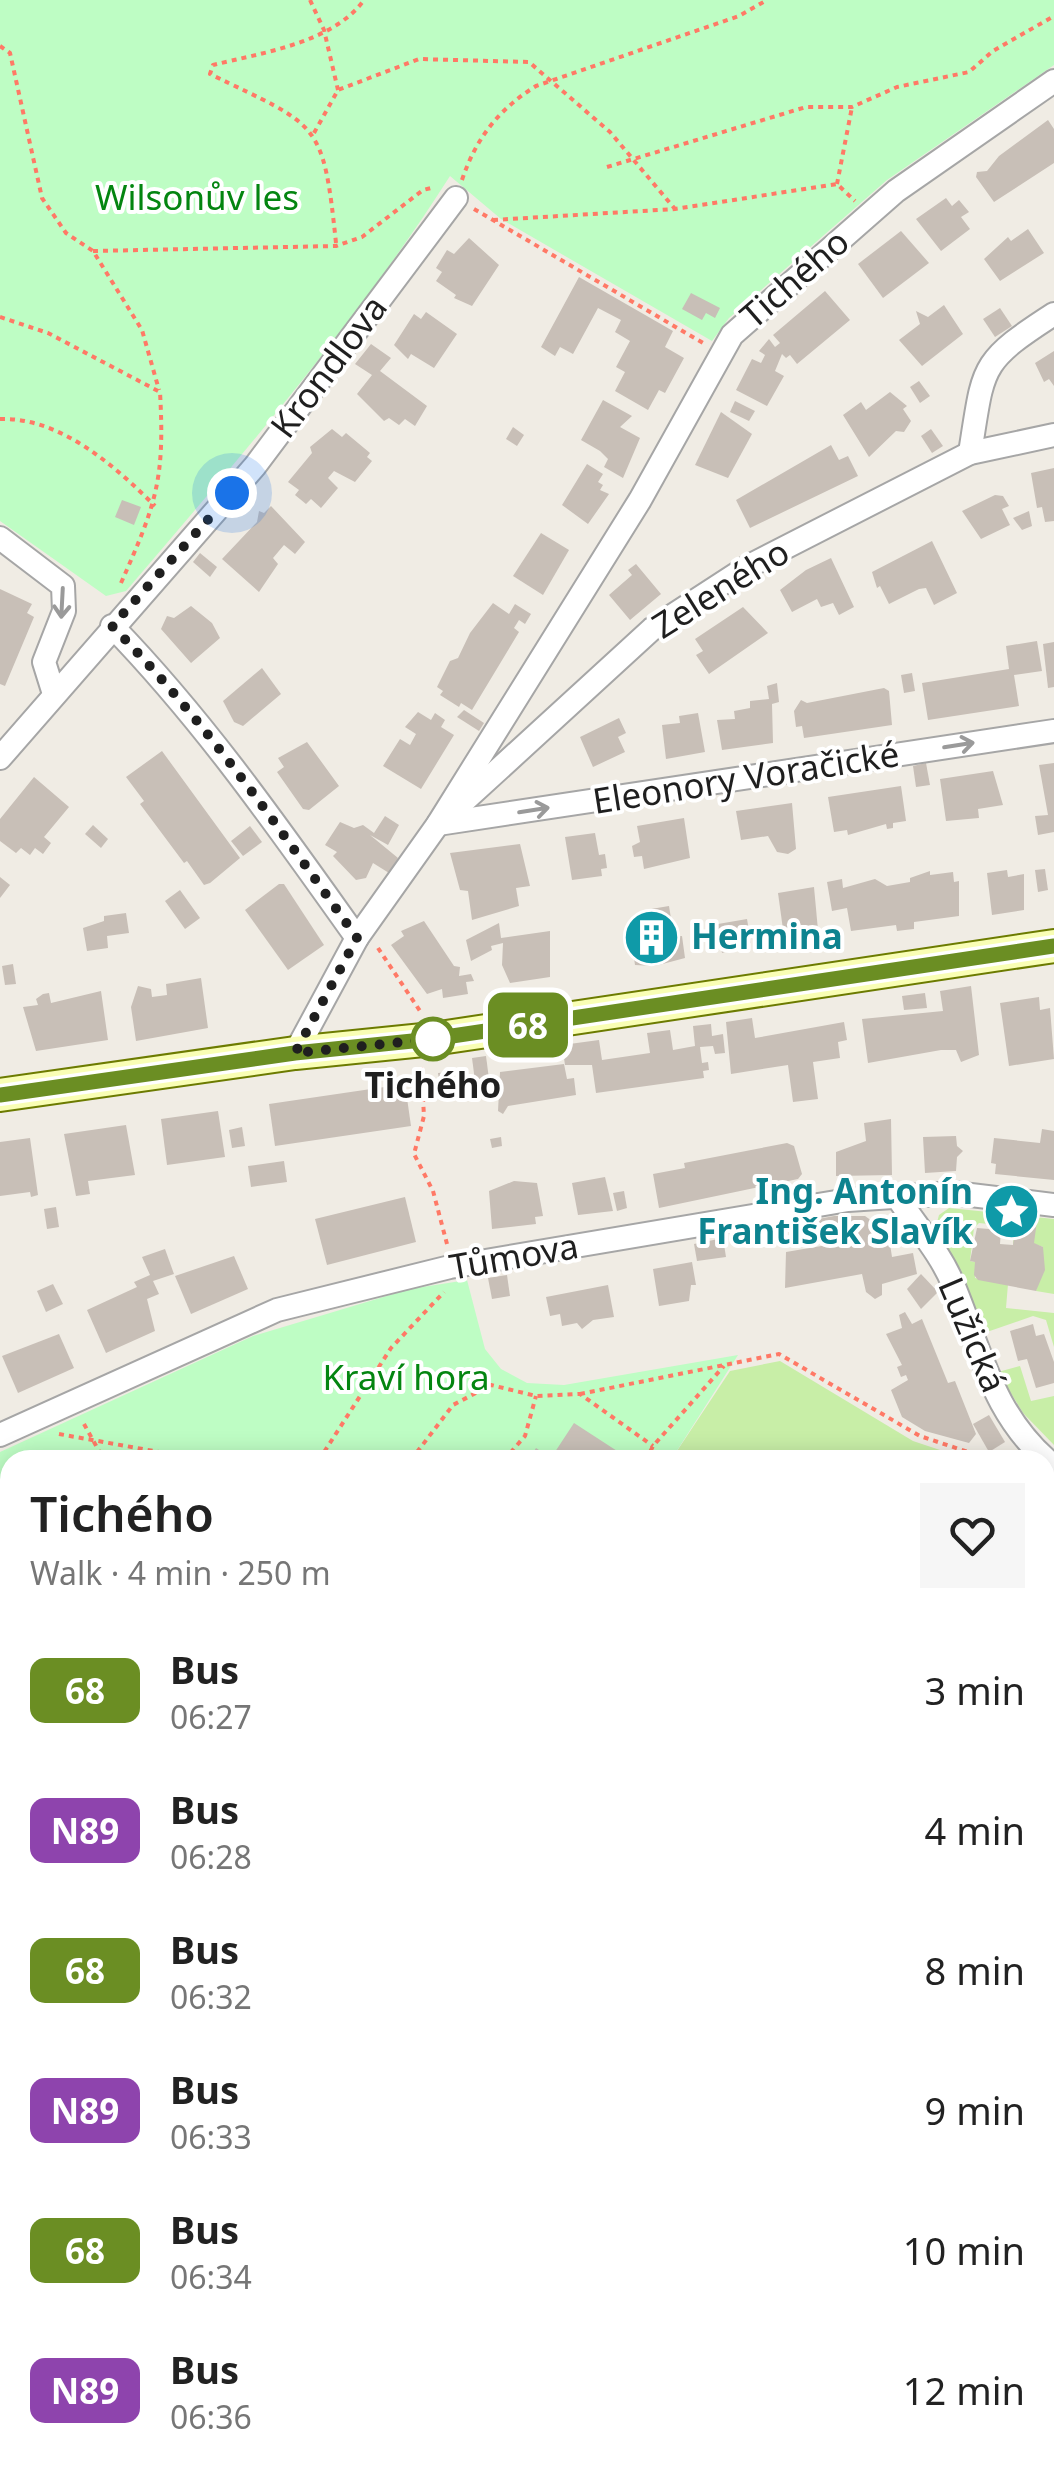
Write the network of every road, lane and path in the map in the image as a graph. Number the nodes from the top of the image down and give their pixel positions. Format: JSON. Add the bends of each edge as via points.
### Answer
{"nodes":[{"id":1,"x":310,"y":0,"type":"edge"},
{"id":2,"x":364,"y":0,"type":"edge"},
{"id":3,"x":768,"y":0,"type":"edge"},
{"id":4,"x":1054,"y":16,"type":"edge"},
{"id":5,"x":324,"y":30,"type":"junction"},
{"id":6,"x":0,"y":46,"type":"edge"},
{"id":7,"x":553,"y":78,"type":"junction"},
{"id":8,"x":1054,"y":81,"type":"edge"},
{"id":9,"x":338,"y":90,"type":"junction"},
{"id":10,"x":852,"y":107,"type":"junction"},
{"id":11,"x":314,"y":133,"type":"junction"},
{"id":12,"x":632,"y":157,"type":"junction"},
{"id":13,"x":607,"y":166,"type":"dead end"},
{"id":14,"x":837,"y":184,"type":"junction"},
{"id":15,"x":456,"y":198,"type":"junction"},
{"id":16,"x":676,"y":209,"type":"junction"},
{"id":17,"x":868,"y":214,"type":"junction"},
{"id":18,"x":493,"y":220,"type":"junction"},
{"id":19,"x":336,"y":246,"type":"junction"},
{"id":20,"x":94,"y":252,"type":"junction"},
{"id":21,"x":1054,"y":314,"type":"edge"},
{"id":22,"x":0,"y":317,"type":"edge"},
{"id":23,"x":722,"y":354,"type":"junction"},
{"id":24,"x":160,"y":392,"type":"junction"},
{"id":25,"x":0,"y":419,"type":"edge"},
{"id":26,"x":1054,"y":435,"type":"edge"},
{"id":27,"x":970,"y":453,"type":"junction"},
{"id":28,"x":156,"y":506,"type":"junction"},
{"id":29,"x":0,"y":538,"type":"edge"},
{"id":30,"x":112,"y":626,"type":"junction"},
{"id":31,"x":54,"y":694,"type":"junction"},
{"id":32,"x":1054,"y":731,"type":"edge"},
{"id":33,"x":0,"y":758,"type":"edge"},
{"id":34,"x":438,"y":824,"type":"junction"},
{"id":35,"x":357,"y":938,"type":"junction"},
{"id":36,"x":1054,"y":946,"type":"edge"},
{"id":37,"x":426,"y":1018,"type":"dead end"},
{"id":38,"x":295,"y":1053,"type":"junction"},
{"id":39,"x":421,"y":1062,"type":"dead end"},
{"id":40,"x":0,"y":1095,"type":"edge"},
{"id":41,"x":898,"y":1198,"type":"junction"},
{"id":42,"x":1054,"y":1206,"type":"edge"},
{"id":43,"x":449,"y":1277,"type":"junction"},
{"id":44,"x":724,"y":1366,"type":"junction"},
{"id":45,"x":580,"y":1394,"type":"junction"},
{"id":46,"x":536,"y":1396,"type":"junction"},
{"id":47,"x":72,"y":1402,"type":"junction"},
{"id":48,"x":56,"y":1433,"type":"dead end"},
{"id":49,"x":0,"y":1434,"type":"edge"},
{"id":50,"x":92,"y":1439,"type":"junction"},
{"id":51,"x":653,"y":1446,"type":"junction"},
{"id":52,"x":98,"y":1450,"type":"edge"},
{"id":53,"x":136,"y":1450,"type":"edge"},
{"id":54,"x":326,"y":1450,"type":"edge"},
{"id":55,"x":419,"y":1450,"type":"edge"},
{"id":56,"x":513,"y":1450,"type":"edge"},
{"id":57,"x":651,"y":1450,"type":"edge"},
{"id":58,"x":962,"y":1450,"type":"edge"},
{"id":59,"x":1038,"y":1450,"type":"edge"}],
"edges":[{"from":1,"to":5,"type":"path"},
{"from":2,"to":5,"type":"path"},
{"from":3,"to":7,"type":"path","via":[[739,16]]},
{"from":4,"to":10,"type":"path","via":[[970,72],[896,87]]},
{"from":5,"to":9,"type":"path"},
{"from":5,"to":11,"type":"path","via":[[213,65],[210,74],[299,118]]},
{"from":6,"to":20,"type":"path","via":[[10,53],[42,198],[66,234]]},
{"from":7,"to":9,"type":"path","via":[[530,62],[420,60]]},
{"from":7,"to":12,"type":"path"},
{"from":7,"to":15,"type":"path","via":[[512,101],[490,124],[474,146]]},
{"from":8,"to":17,"type":"street","name":"Tichého"},
{"from":9,"to":11,"type":"path"},
{"from":10,"to":12,"type":"path","via":[[806,107]]},
{"from":10,"to":14,"type":"path"},
{"from":11,"to":19,"type":"path","via":[[329,178]]},
{"from":12,"to":13,"type":"path"},
{"from":12,"to":16,"type":"path"},
{"from":14,"to":16,"type":"path"},
{"from":14,"to":17,"type":"path"},
{"from":15,"to":18,"type":"path"},
{"from":15,"to":19,"type":"path","via":[[434,187],[423,190],[362,237]]},
{"from":15,"to":30,"type":"street","name":"Krondlova","via":[[255,466]]},
{"from":16,"to":18,"type":"path"},
{"from":17,"to":23,"type":"street","name":"Tichého","via":[[740,326]]},
{"from":18,"to":23,"type":"path"},
{"from":19,"to":20,"type":"path"},
{"from":20,"to":24,"type":"path","via":[[142,330]]},
{"from":21,"to":27,"type":"street","via":[[990,361]]},
{"from":22,"to":24,"type":"path","via":[[48,333]]},
{"from":23,"to":34,"type":"street","name":"Tichého","via":[[640,500]]},
{"from":24,"to":28,"type":"path"},
{"from":25,"to":28,"type":"path","via":[[22,418],[108,459]]},
{"from":26,"to":27,"type":"street","name":"Zeleného"},
{"from":27,"to":34,"type":"street","name":"Zeleného","via":[[749,566],[652,629]]},
{"from":28,"to":30,"type":"path","via":[[119,588]]},
{"from":29,"to":31,"type":"street","one_way":true,"via":[[63,586],[64,611],[44,662]]},
{"from":30,"to":31,"type":"street","name":"Krondlova"},
{"from":30,"to":35,"type":"street","via":[[251,788]]},
{"from":31,"to":33,"type":"street","name":"Krondlova"},
{"from":34,"to":32,"type":"street","name":"Eleonory Voračické","one_way":true},
{"from":34,"to":35,"type":"street","name":"Tichého"},
{"from":35,"to":37,"type":"path","via":[[374,942]]},
{"from":35,"to":38,"type":"street","name":"Tichého"},
{"from":36,"to":38,"type":"street","via":[[432,1039]]},
{"from":38,"to":40,"type":"street"},
{"from":39,"to":43,"type":"path","via":[[424,1116],[414,1154],[433,1190]]},
{"from":41,"to":42,"type":"street","name":"Tůmova","via":[[954,1193]]},
{"from":41,"to":43,"type":"street","name":"Tůmova","via":[[848,1200]]},
{"from":41,"to":59,"type":"street","name":"Lužická","via":[[952,1280],[986,1378]]},
{"from":43,"to":47,"type":"street","name":"Tůmova","via":[[277,1310]]},
{"from":43,"to":54,"type":"path","via":[[391,1348]]},
{"from":44,"to":45,"type":"path"},
{"from":44,"to":51,"type":"path"},
{"from":44,"to":58,"type":"path","via":[[779,1354],[920,1436]]},
{"from":45,"to":46,"type":"path"},
{"from":45,"to":51,"type":"path"},
{"from":46,"to":55,"type":"path","via":[[481,1387],[453,1405]]},
{"from":46,"to":56,"type":"path","via":[[525,1436]]},
{"from":47,"to":49,"type":"street","name":"Tůmova"},
{"from":47,"to":50,"type":"path"},
{"from":48,"to":50,"type":"path"},
{"from":50,"to":52,"type":"path"},
{"from":50,"to":53,"type":"path"},
{"from":51,"to":57,"type":"path"}]}
